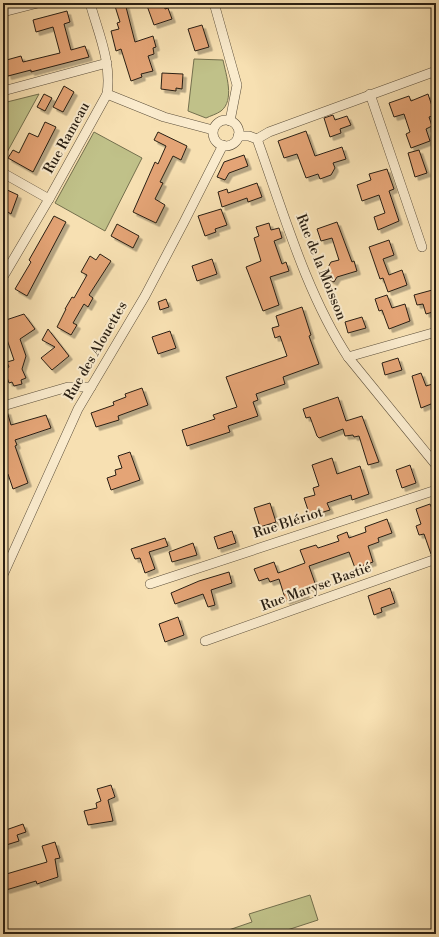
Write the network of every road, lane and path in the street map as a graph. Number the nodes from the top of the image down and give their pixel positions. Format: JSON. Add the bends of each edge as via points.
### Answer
{"nodes":[{"id":1,"x":38,"y":3,"type":"edge"},
{"id":2,"x":90,"y":3,"type":"edge"},
{"id":3,"x":214,"y":3,"type":"edge"},
{"id":4,"x":3,"y":12,"type":"edge"},
{"id":5,"x":107,"y":64,"type":"junction"},
{"id":6,"x":436,"y":71,"type":"edge"},
{"id":7,"x":3,"y":91,"type":"edge"},
{"id":8,"x":107,"y":94,"type":"junction"},
{"id":9,"x":370,"y":94,"type":"junction"},
{"id":10,"x":230,"y":121,"type":"junction"},
{"id":11,"x":213,"y":130,"type":"junction"},
{"id":12,"x":238,"y":136,"type":"junction"},
{"id":13,"x":257,"y":139,"type":"junction"},
{"id":14,"x":223,"y":145,"type":"junction"},
{"id":15,"x":3,"y":173,"type":"edge"},
{"id":16,"x":49,"y":199,"type":"junction"},
{"id":17,"x":422,"y":247,"type":"dead end"},
{"id":18,"x":3,"y":277,"type":"edge"},
{"id":19,"x":436,"y":332,"type":"edge"},
{"id":20,"x":348,"y":357,"type":"junction"},
{"id":21,"x":91,"y":387,"type":"junction"},
{"id":22,"x":3,"y":406,"type":"edge"},
{"id":23,"x":436,"y":465,"type":"edge"},
{"id":24,"x":436,"y":490,"type":"edge"},
{"id":25,"x":436,"y":559,"type":"edge"},
{"id":26,"x":3,"y":575,"type":"edge"},
{"id":27,"x":150,"y":584,"type":"dead end"},
{"id":28,"x":205,"y":641,"type":"dead end"}],
"edges":[{"from":1,"to":4,"type":"street"},
{"from":2,"to":5,"type":"street","name":"Rue Rameau"},
{"from":3,"to":10,"type":"street","via":[[237,84]]},
{"from":5,"to":7,"type":"street"},
{"from":5,"to":8,"type":"street","name":"Rue Rameau"},
{"from":6,"to":9,"type":"street"},
{"from":8,"to":11,"type":"street","via":[[164,117]]},
{"from":8,"to":16,"type":"street","name":"Rue Rameau"},
{"from":9,"to":13,"type":"street","via":[[269,132]]},
{"from":9,"to":17,"type":"street"},
{"from":10,"to":11,"type":"street","via":[[218,123]]},
{"from":10,"to":12,"type":"street","via":[[236,125]]},
{"from":11,"to":14,"type":"street","via":[[214,138]]},
{"from":12,"to":13,"type":"street"},
{"from":12,"to":14,"type":"street","via":[[234,143]]},
{"from":13,"to":20,"type":"street","name":"Rue de la Moisson","via":[[312,288],[326,321]]},
{"from":14,"to":21,"type":"street","name":"Rue des Alouettes","via":[[148,289]]},
{"from":15,"to":16,"type":"street"},
{"from":16,"to":18,"type":"street","name":"Rue Rameau"},
{"from":19,"to":20,"type":"street"},
{"from":20,"to":23,"type":"street","name":"Rue de la Moisson"},
{"from":21,"to":22,"type":"street","via":[[68,387]]},
{"from":21,"to":26,"type":"street","name":"Rue des Alouettes","via":[[75,416]]},
{"from":24,"to":27,"type":"street","name":"Rue Blériot"},
{"from":25,"to":28,"type":"street","name":"Rue Maryse Bastié"}]}
